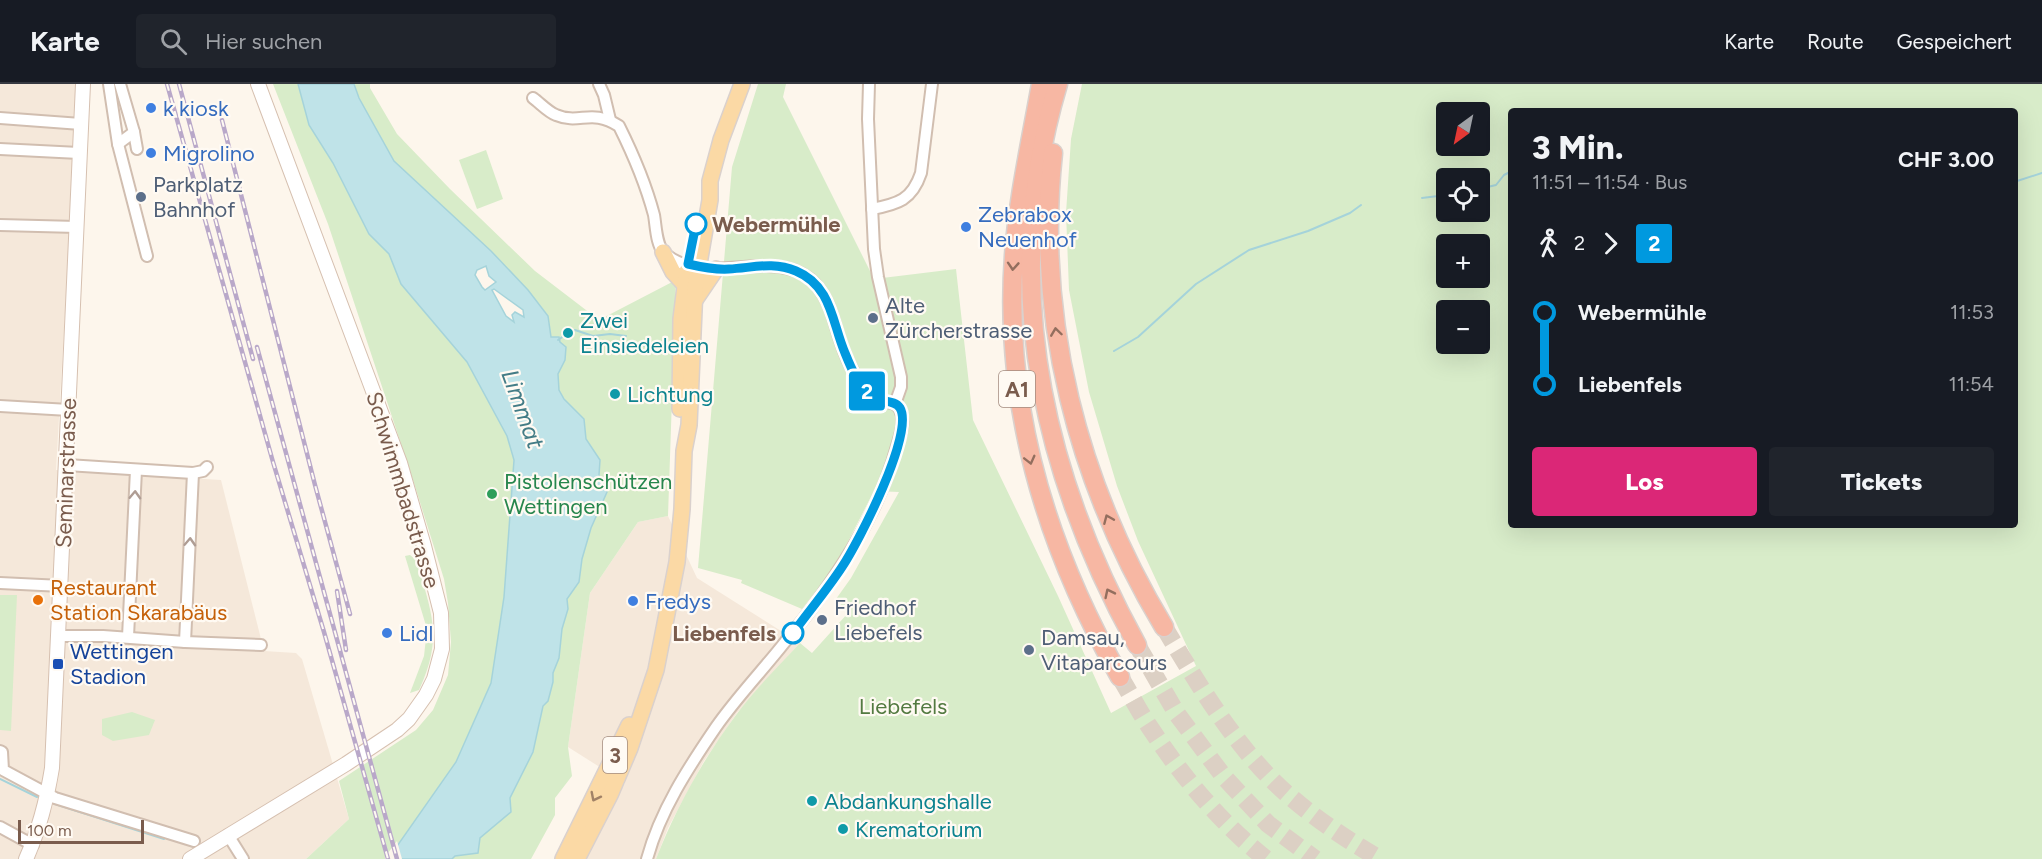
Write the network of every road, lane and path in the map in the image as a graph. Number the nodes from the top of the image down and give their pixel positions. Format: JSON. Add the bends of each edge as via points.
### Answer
{"nodes":[{"id":1,"x":83,"y":84,"type":"edge"},
{"id":2,"x":109,"y":84,"type":"edge"},
{"id":3,"x":120,"y":84,"type":"edge"},
{"id":4,"x":258,"y":84,"type":"edge"},
{"id":5,"x":599,"y":84,"type":"edge"},
{"id":6,"x":742,"y":84,"type":"edge"},
{"id":7,"x":869,"y":84,"type":"edge"},
{"id":8,"x":932,"y":84,"type":"edge"},
{"id":9,"x":1041,"y":84,"type":"edge"},
{"id":10,"x":1059,"y":84,"type":"edge"},
{"id":11,"x":533,"y":98,"type":"dead end"},
{"id":12,"x":0,"y":118,"type":"edge"},
{"id":13,"x":610,"y":120,"type":"junction"},
{"id":14,"x":81,"y":124,"type":"junction"},
{"id":15,"x":134,"y":132,"type":"junction"},
{"id":16,"x":118,"y":144,"type":"junction"},
{"id":17,"x":0,"y":149,"type":"edge"},
{"id":18,"x":137,"y":149,"type":"dead end"},
{"id":19,"x":79,"y":153,"type":"junction"},
{"id":20,"x":872,"y":209,"type":"junction"},
{"id":21,"x":0,"y":225,"type":"edge"},
{"id":22,"x":77,"y":228,"type":"junction"},
{"id":23,"x":663,"y":252,"type":"junction"},
{"id":24,"x":147,"y":256,"type":"dead end"},
{"id":25,"x":693,"y":265,"type":"junction"},
{"id":26,"x":716,"y":269,"type":"junction"},
{"id":27,"x":685,"y":285,"type":"junction"},
{"id":28,"x":694,"y":302,"type":"junction"},
{"id":29,"x":895,"y":404,"type":"junction"},
{"id":30,"x":0,"y":406,"type":"edge"},
{"id":31,"x":69,"y":410,"type":"junction"},
{"id":32,"x":684,"y":450,"type":"junction"},
{"id":33,"x":67,"y":465,"type":"junction"},
{"id":34,"x":207,"y":467,"type":"dead end"},
{"id":35,"x":136,"y":470,"type":"junction"},
{"id":36,"x":193,"y":473,"type":"junction"},
{"id":37,"x":0,"y":583,"type":"edge"},
{"id":38,"x":62,"y":586,"type":"junction"},
{"id":39,"x":1164,"y":627,"type":"tunnel mouth"},
{"id":40,"x":60,"y":636,"type":"junction"},
{"id":41,"x":128,"y":637,"type":"junction"},
{"id":42,"x":185,"y":642,"type":"junction"},
{"id":43,"x":261,"y":645,"type":"dead end"},
{"id":44,"x":1137,"y":645,"type":"tunnel mouth"},
{"id":45,"x":659,"y":646,"type":"junction"},
{"id":46,"x":1120,"y":677,"type":"tunnel mouth"},
{"id":47,"x":0,"y":751,"type":"edge"},
{"id":48,"x":48,"y":793,"type":"junction"},
{"id":49,"x":0,"y":827,"type":"edge"},
{"id":50,"x":228,"y":835,"type":"junction"},
{"id":51,"x":194,"y":841,"type":"dead end"},
{"id":52,"x":33,"y":845,"type":"junction"},
{"id":53,"x":26,"y":859,"type":"edge"},
{"id":54,"x":190,"y":859,"type":"edge"},
{"id":55,"x":243,"y":859,"type":"edge"},
{"id":56,"x":563,"y":859,"type":"edge"},
{"id":57,"x":577,"y":859,"type":"edge"},
{"id":58,"x":647,"y":859,"type":"edge"}],
"edges":[{"from":1,"to":14,"type":"main road","name":"Seminarstrasse"},
{"from":2,"to":16,"type":"street"},
{"from":3,"to":15,"type":"street"},
{"from":4,"to":50,"type":"main road","name":"Schwimmbadstrasse","via":[[400,463],[441,614],[442,649],[426,695],[397,730]]},
{"from":5,"to":13,"type":"street"},
{"from":6,"to":25,"type":"main road","number":"3","via":[[721,140]]},
{"from":7,"to":20,"type":"street"},
{"from":8,"to":20,"type":"street","via":[[921,173],[915,187],[902,201]]},
{"from":9,"to":46,"type":"highway","number":"A1","one_way":true,"via":[[1014,252],[1012,319],[1017,386],[1028,452],[1055,539],[1081,603]]},
{"from":39,"to":10,"type":"highway","number":"A1","one_way":true,"via":[[1128,562],[1099,497],[1074,420],[1060,359],[1048,231]]},
{"from":44,"to":10,"type":"highway","number":"A1","one_way":true,"via":[[1095,562],[1072,500],[1047,414],[1036,349],[1030,279],[1031,231],[1048,116]]},
{"from":11,"to":13,"type":"street","via":[[555,115]]},
{"from":12,"to":14,"type":"street"},
{"from":13,"to":23,"type":"street","via":[[619,126],[626,140],[651,205]]},
{"from":14,"to":19,"type":"main road","name":"Seminarstrasse"},
{"from":15,"to":16,"type":"street"},
{"from":15,"to":18,"type":"street"},
{"from":16,"to":24,"type":"street"},
{"from":17,"to":19,"type":"street"},
{"from":19,"to":22,"type":"main road","name":"Seminarstrasse"},
{"from":20,"to":29,"type":"street","via":[[878,277],[901,377]]},
{"from":21,"to":22,"type":"street"},
{"from":22,"to":31,"type":"main road","name":"Seminarstrasse"},
{"from":23,"to":25,"type":"street"},
{"from":23,"to":27,"type":"main road"},
{"from":25,"to":26,"type":"street"},
{"from":25,"to":27,"type":"main road","number":"3"},
{"from":25,"to":28,"type":"main road","number":"3"},
{"from":26,"to":28,"type":"main road"},
{"from":26,"to":29,"type":"street","via":[[776,265],[810,279],[828,302],[842,346],[860,383],[876,399]]},
{"from":27,"to":32,"type":"main road","number":"3","via":[[679,425]]},
{"from":28,"to":32,"type":"main road","number":"3","via":[[689,425]]},
{"from":29,"to":58,"type":"street","via":[[902,417],[894,458],[852,549],[793,633],[700,751],[664,813]]},
{"from":30,"to":31,"type":"street"},
{"from":31,"to":33,"type":"main road","name":"Seminarstrasse"},
{"from":32,"to":45,"type":"main road","number":"3","via":[[677,562]]},
{"from":33,"to":35,"type":"street"},
{"from":33,"to":38,"type":"main road","name":"Seminarstrasse"},
{"from":34,"to":36,"type":"street"},
{"from":35,"to":36,"type":"street"},
{"from":41,"to":35,"type":"street","one_way":true},
{"from":42,"to":36,"type":"street","one_way":true},
{"from":37,"to":38,"type":"street"},
{"from":38,"to":40,"type":"main road","name":"Seminarstrasse"},
{"from":40,"to":41,"type":"street"},
{"from":40,"to":48,"type":"main road","name":"Seminarstrasse"},
{"from":41,"to":42,"type":"street"},
{"from":42,"to":43,"type":"street"},
{"from":45,"to":56,"type":"main road","number":"3","one_way":true,"via":[[617,752]]},
{"from":45,"to":57,"type":"main road","number":"3","via":[[656,670],[630,748]]},
{"from":47,"to":48,"type":"street","via":[[3,770]]},
{"from":48,"to":51,"type":"street"},
{"from":48,"to":52,"type":"main road","name":"Seminarstrasse"},
{"from":49,"to":52,"type":"street"},
{"from":50,"to":54,"type":"main road","name":"Schwimmbadstrasse"},
{"from":50,"to":55,"type":"street"},
{"from":52,"to":53,"type":"main road","name":"Seminarstrasse"}]}
